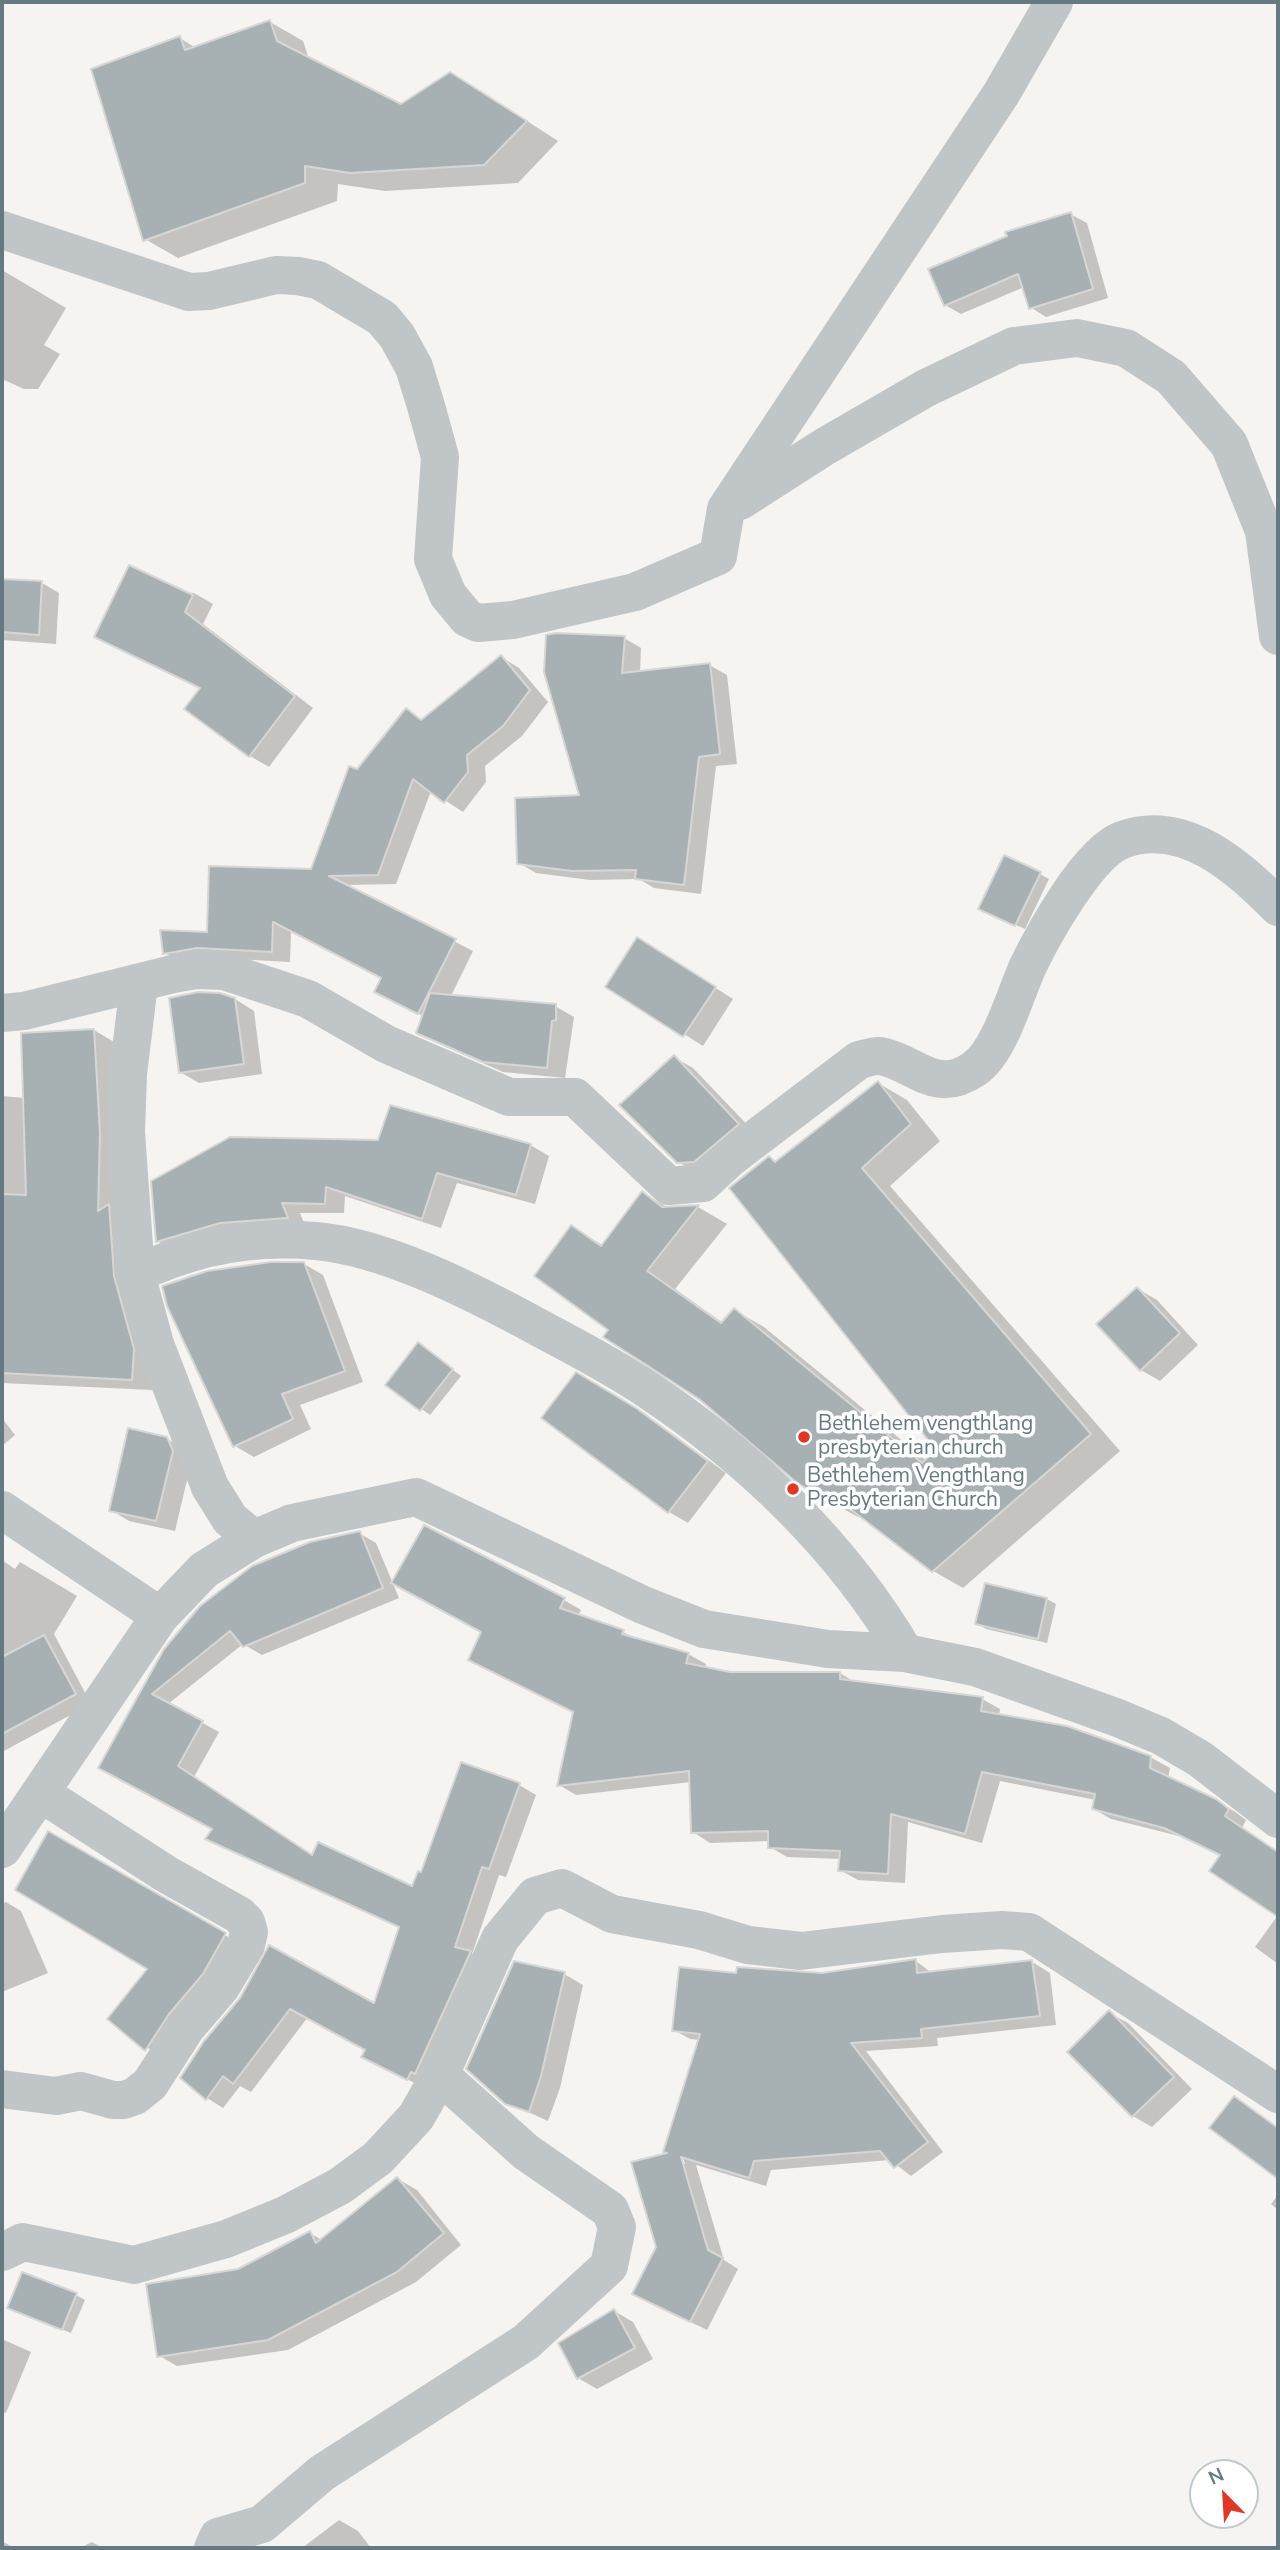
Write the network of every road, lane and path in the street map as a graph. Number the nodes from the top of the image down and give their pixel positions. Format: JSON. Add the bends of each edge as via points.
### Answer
{"nodes":[{"id":1,"x":1054,"y":2,"type":"edge"},
{"id":2,"x":2,"y":230,"type":"edge"},
{"id":3,"x":726,"y":509,"type":"junction"},
{"id":4,"x":1278,"y":636,"type":"edge"},
{"id":5,"x":1278,"y":907,"type":"edge"},
{"id":6,"x":139,"y":984,"type":"junction"},
{"id":7,"x":2,"y":1013,"type":"edge"},
{"id":8,"x":136,"y":1274,"type":"junction"},
{"id":9,"x":2,"y":1510,"type":"edge"},
{"id":10,"x":254,"y":1539,"type":"junction"},
{"id":11,"x":160,"y":1616,"type":"junction"},
{"id":12,"x":905,"y":1653,"type":"junction"},
{"id":13,"x":42,"y":1794,"type":"junction"},
{"id":14,"x":1278,"y":1819,"type":"edge"},
{"id":15,"x":2,"y":1849,"type":"edge"},
{"id":16,"x":440,"y":2075,"type":"junction"},
{"id":17,"x":2,"y":2089,"type":"edge"},
{"id":18,"x":1278,"y":2094,"type":"edge"},
{"id":19,"x":2,"y":2252,"type":"edge"},
{"id":20,"x":213,"y":2548,"type":"edge"}],
"edges":[{"from":1,"to":3,"type":"street","via":[[956,163]]},
{"from":2,"to":3,"type":"street","via":[[189,292],[276,275],[318,280],[382,317],[414,367],[440,457],[433,559],[457,609],[478,623],[513,620],[635,592],[703,564],[718,556]]},
{"from":3,"to":4,"type":"street","via":[[926,388],[1014,346],[1077,338],[1126,348],[1171,377],[1229,444],[1264,531]]},
{"from":5,"to":6,"type":"street","via":[[1227,860],[1198,844],[1166,835],[1120,841],[1082,877],[1059,911],[991,1048],[976,1068],[934,1080],[879,1056],[859,1060],[703,1183],[669,1186],[575,1097],[509,1097],[386,1044],[308,999],[223,971],[197,970]]},
{"from":6,"to":7,"type":"street"},
{"from":6,"to":8,"type":"street","via":[[126,1132]]},
{"from":8,"to":10,"type":"street","via":[[160,1356],[210,1487],[230,1519]]},
{"from":8,"to":12,"type":"street","via":[[216,1246],[264,1239],[319,1241],[372,1254],[461,1286],[648,1390],[719,1445],[817,1531],[880,1610]]},
{"from":9,"to":11,"type":"street"},
{"from":10,"to":11,"type":"street","via":[[204,1570]]},
{"from":10,"to":12,"type":"street","via":[[292,1523],[416,1497],[643,1605],[704,1629],[828,1649]]},
{"from":11,"to":13,"type":"street"},
{"from":12,"to":14,"type":"street","via":[[975,1667],[1161,1736],[1200,1759]]},
{"from":13,"to":15,"type":"street"},
{"from":13,"to":17,"type":"street","via":[[239,1915],[249,1932],[221,1987],[186,2028],[150,2084],[135,2095],[124,2100],[81,2091],[56,2096]]},
{"from":16,"to":18,"type":"street","via":[[500,1939],[535,1896],[562,1888],[612,1914],[699,1930],[748,1945],[801,1951],[942,1934],[1029,1932]]},
{"from":16,"to":19,"type":"street","via":[[416,2117],[378,2158],[340,2186],[226,2239],[134,2266],[23,2242]]},
{"from":16,"to":20,"type":"street","via":[[526,2152],[610,2210],[617,2227],[609,2266],[527,2342],[322,2473],[262,2524],[218,2537]]}]}
